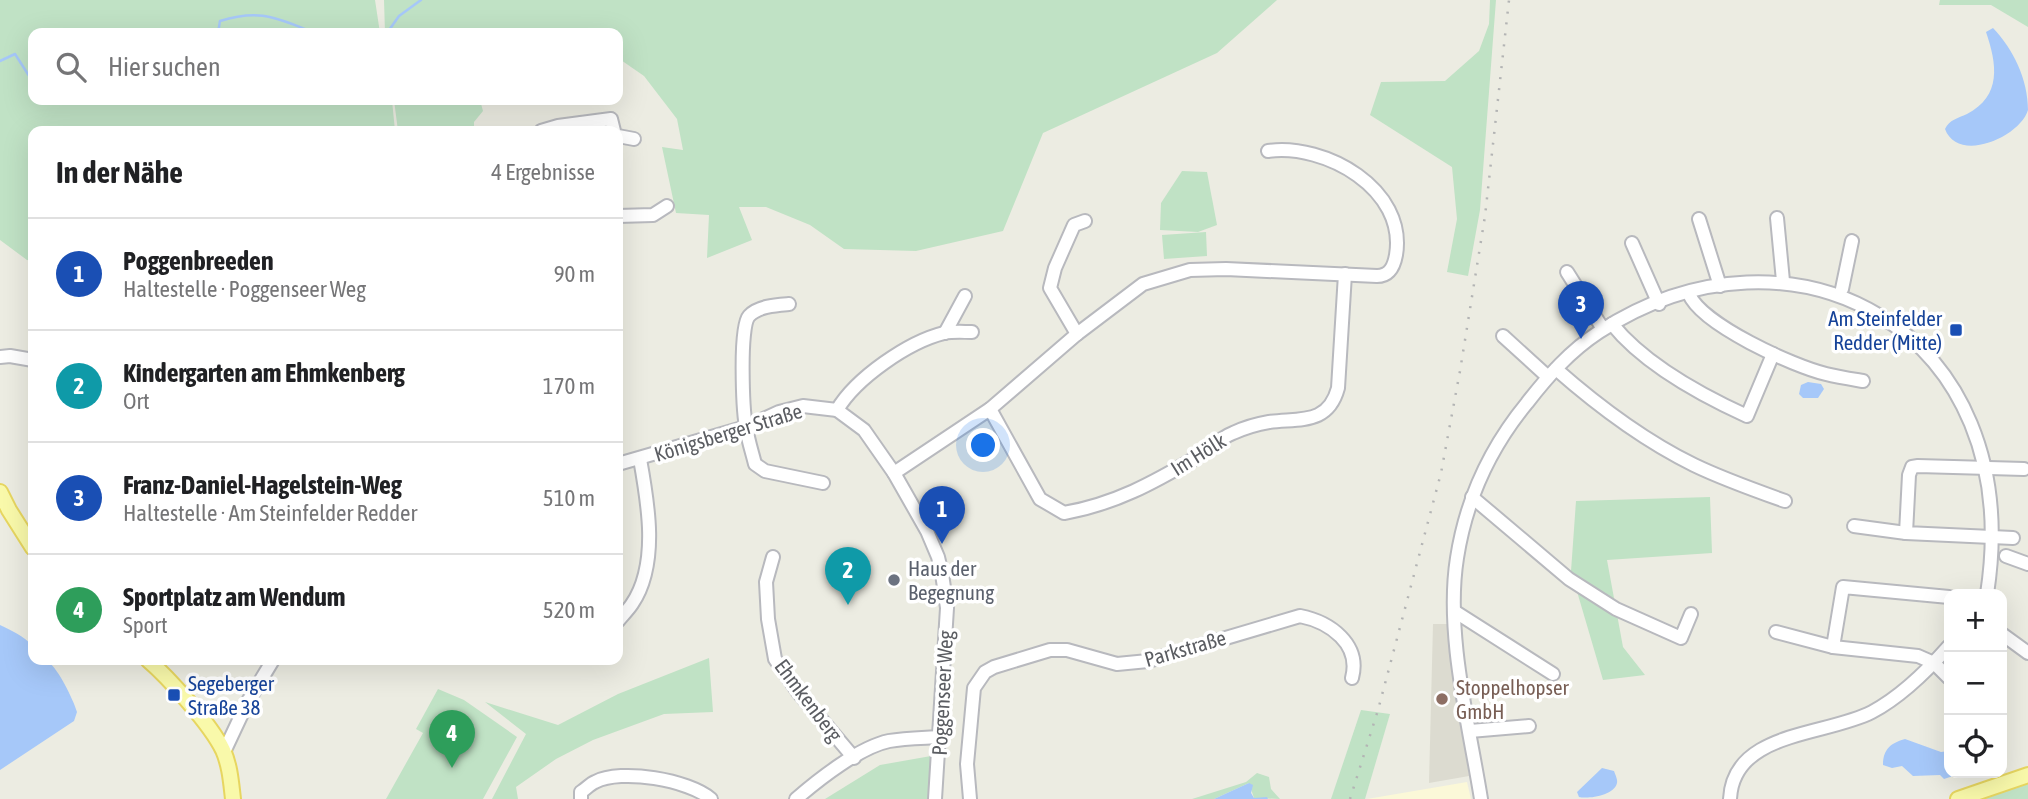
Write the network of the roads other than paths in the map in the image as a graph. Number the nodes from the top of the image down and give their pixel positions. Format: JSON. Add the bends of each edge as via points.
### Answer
{"nodes":[{"id":1,"x":582,"y":123,"type":"junction"},
{"id":2,"x":562,"y":126,"type":"edge"},
{"id":3,"x":586,"y":126,"type":"edge"},
{"id":4,"x":613,"y":126,"type":"edge"},
{"id":5,"x":623,"y":137,"type":"edge"},
{"id":6,"x":634,"y":139,"type":"dead end"},
{"id":7,"x":1268,"y":151,"type":"dead end"},
{"id":8,"x":667,"y":206,"type":"dead end"},
{"id":9,"x":623,"y":216,"type":"edge"},
{"id":10,"x":1777,"y":218,"type":"dead end"},
{"id":11,"x":1699,"y":219,"type":"dead end"},
{"id":12,"x":1084,"y":221,"type":"dead end"},
{"id":13,"x":1852,"y":241,"type":"dead end"},
{"id":14,"x":1632,"y":243,"type":"dead end"},
{"id":15,"x":1567,"y":272,"type":"dead end"},
{"id":16,"x":1345,"y":274,"type":"junction"},
{"id":17,"x":1783,"y":281,"type":"junction"},
{"id":18,"x":1720,"y":286,"type":"junction"},
{"id":19,"x":1842,"y":289,"type":"junction"},
{"id":20,"x":1689,"y":294,"type":"junction"},
{"id":21,"x":1866,"y":295,"type":"dead end"},
{"id":22,"x":965,"y":296,"type":"dead end"},
{"id":23,"x":789,"y":303,"type":"dead end"},
{"id":24,"x":1659,"y":303,"type":"junction"},
{"id":25,"x":1608,"y":327,"type":"junction"},
{"id":26,"x":972,"y":332,"type":"dead end"},
{"id":27,"x":945,"y":333,"type":"junction"},
{"id":28,"x":1077,"y":334,"type":"junction"},
{"id":29,"x":1503,"y":336,"type":"dead end"},
{"id":30,"x":1773,"y":354,"type":"junction"},
{"id":31,"x":0,"y":357,"type":"edge"},
{"id":32,"x":28,"y":359,"type":"edge"},
{"id":33,"x":1552,"y":373,"type":"junction"},
{"id":34,"x":1863,"y":381,"type":"dead end"},
{"id":35,"x":990,"y":409,"type":"junction"},
{"id":36,"x":837,"y":410,"type":"junction"},
{"id":37,"x":746,"y":427,"type":"junction"},
{"id":38,"x":2023,"y":452,"type":"dead end"},
{"id":39,"x":640,"y":459,"type":"junction"},
{"id":40,"x":623,"y":461,"type":"edge"},
{"id":41,"x":894,"y":473,"type":"junction"},
{"id":42,"x":823,"y":483,"type":"dead end"},
{"id":43,"x":0,"y":492,"type":"edge"},
{"id":44,"x":1472,"y":497,"type":"junction"},
{"id":45,"x":1785,"y":501,"type":"dead end"},
{"id":46,"x":4,"y":511,"type":"edge"},
{"id":47,"x":1854,"y":526,"type":"dead end"},
{"id":48,"x":1906,"y":533,"type":"junction"},
{"id":49,"x":28,"y":542,"type":"edge"},
{"id":50,"x":2007,"y":556,"type":"junction"},
{"id":51,"x":774,"y":557,"type":"dead end"},
{"id":52,"x":2028,"y":564,"type":"edge"},
{"id":53,"x":1990,"y":589,"type":"edge"},
{"id":54,"x":1944,"y":597,"type":"edge"},
{"id":55,"x":1454,"y":611,"type":"junction"},
{"id":56,"x":1690,"y":614,"type":"dead end"},
{"id":57,"x":623,"y":615,"type":"edge"},
{"id":58,"x":1776,"y":632,"type":"dead end"},
{"id":59,"x":2007,"y":638,"type":"edge"},
{"id":60,"x":1833,"y":647,"type":"junction"},
{"id":61,"x":1944,"y":652,"type":"edge"},
{"id":62,"x":2028,"y":653,"type":"edge"},
{"id":63,"x":1934,"y":663,"type":"junction"},
{"id":64,"x":153,"y":665,"type":"edge"},
{"id":65,"x":270,"y":665,"type":"edge"},
{"id":66,"x":1944,"y":673,"type":"edge"},
{"id":67,"x":1553,"y":674,"type":"dead end"},
{"id":68,"x":1352,"y":678,"type":"dead end"},
{"id":69,"x":1529,"y":726,"type":"dead end"},
{"id":70,"x":1470,"y":731,"type":"junction"},
{"id":71,"x":939,"y":737,"type":"junction"},
{"id":72,"x":224,"y":752,"type":"junction"},
{"id":73,"x":854,"y":758,"type":"junction"},
{"id":74,"x":2028,"y":775,"type":"edge"},
{"id":75,"x":233,"y":799,"type":"edge"},
{"id":76,"x":581,"y":799,"type":"edge"},
{"id":77,"x":711,"y":799,"type":"edge"},
{"id":78,"x":796,"y":799,"type":"edge"},
{"id":79,"x":935,"y":799,"type":"edge"},
{"id":80,"x":970,"y":799,"type":"edge"},
{"id":81,"x":1481,"y":799,"type":"edge"},
{"id":82,"x":1730,"y":799,"type":"edge"},
{"id":83,"x":1958,"y":799,"type":"edge"}],
"edges":[{"from":1,"to":2,"type":"street"},
{"from":1,"to":3,"type":"street"},
{"from":1,"to":4,"type":"street","via":[[611,119]]},
{"from":5,"to":6,"type":"street"},
{"from":7,"to":16,"type":"street","via":[[1315,155],[1333,162],[1383,198],[1396,225],[1395,262],[1384,276]]},
{"from":8,"to":9,"type":"street","via":[[653,215]]},
{"from":10,"to":17,"type":"street"},
{"from":11,"to":18,"type":"street"},
{"from":12,"to":28,"type":"street","via":[[1074,225],[1050,288]]},
{"from":13,"to":19,"type":"street"},
{"from":14,"to":24,"type":"street"},
{"from":15,"to":25,"type":"street"},
{"from":16,"to":28,"type":"street","via":[[1189,270],[1143,284]]},
{"from":16,"to":35,"type":"street","name":"Im Hölk","via":[[1335,402],[1308,419],[1230,433],[1142,489],[1064,513],[1040,499]]},
{"from":17,"to":18,"type":"street"},
{"from":17,"to":19,"type":"street"},
{"from":18,"to":20,"type":"street"},
{"from":19,"to":21,"type":"street"},
{"from":20,"to":24,"type":"street"},
{"from":20,"to":30,"type":"street","via":[[1700,311]]},
{"from":22,"to":27,"type":"street"},
{"from":23,"to":37,"type":"street","via":[[752,312],[744,323]]},
{"from":24,"to":25,"type":"street"},
{"from":25,"to":30,"type":"street","via":[[1718,402],[1748,415]]},
{"from":25,"to":33,"type":"street"},
{"from":26,"to":27,"type":"street"},
{"from":27,"to":36,"type":"street","via":[[897,355],[862,381]]},
{"from":28,"to":35,"type":"street"},
{"from":29,"to":33,"type":"street"},
{"from":30,"to":34,"type":"street","via":[[1824,373]]},
{"from":31,"to":32,"type":"street"},
{"from":33,"to":44,"type":"street","via":[[1503,435]]},
{"from":33,"to":45,"type":"street","via":[[1665,450]]},
{"from":35,"to":41,"type":"street"},
{"from":36,"to":37,"type":"street","name":"Königsberger Straße","via":[[803,406]]},
{"from":36,"to":41,"type":"street","via":[[864,430]]},
{"from":37,"to":39,"type":"street","name":"Königsberger Straße"},
{"from":37,"to":42,"type":"street","via":[[755,464],[765,471]]},
{"from":38,"to":48,"type":"street","via":[[2024,474],[1912,467]]},
{"from":39,"to":40,"type":"street","name":"Königsberger Straße"},
{"from":39,"to":57,"type":"street","via":[[646,488],[646,567],[633,603]]},
{"from":41,"to":71,"type":"street","name":"Poggenseer Weg","via":[[932,539],[944,582],[947,608]]},
{"from":43,"to":46,"type":"main road"},
{"from":44,"to":55,"type":"street","via":[[1456,560]]},
{"from":44,"to":56,"type":"street","via":[[1560,572],[1616,609],[1681,638]]},
{"from":46,"to":49,"type":"main road"},
{"from":47,"to":48,"type":"street"},
{"from":48,"to":50,"type":"street","via":[[2015,533]]},
{"from":50,"to":52,"type":"street"},
{"from":50,"to":53,"type":"street"},
{"from":51,"to":73,"type":"street","name":"Ehmkenberg","via":[[766,582],[775,659]]},
{"from":54,"to":60,"type":"street","via":[[1843,587]]},
{"from":55,"to":67,"type":"street"},
{"from":55,"to":70,"type":"street"},
{"from":58,"to":60,"type":"street"},
{"from":59,"to":62,"type":"street"},
{"from":60,"to":63,"type":"street","via":[[1912,655]]},
{"from":61,"to":63,"type":"street"},
{"from":63,"to":66,"type":"street"},
{"from":63,"to":82,"type":"street","via":[[1898,696],[1866,715],[1758,750],[1736,776]]},
{"from":64,"to":72,"type":"main road"},
{"from":65,"to":72,"type":"street"},
{"from":68,"to":80,"type":"street","name":"Parkstraße","via":[[1355,668],[1340,634],[1300,616],[1148,661],[1117,664],[1050,650],[1007,662],[985,672],[974,688],[967,764]]},
{"from":69,"to":70,"type":"street"},
{"from":70,"to":81,"type":"street"},
{"from":71,"to":73,"type":"street","via":[[889,741]]},
{"from":71,"to":79,"type":"street","name":"Poggenseer Weg"},
{"from":72,"to":75,"type":"main road"},
{"from":73,"to":78,"type":"street"},
{"from":74,"to":83,"type":"main road"},
{"from":76,"to":77,"type":"street","via":[[582,792],[596,780],[635,775],[688,786]]}]}
